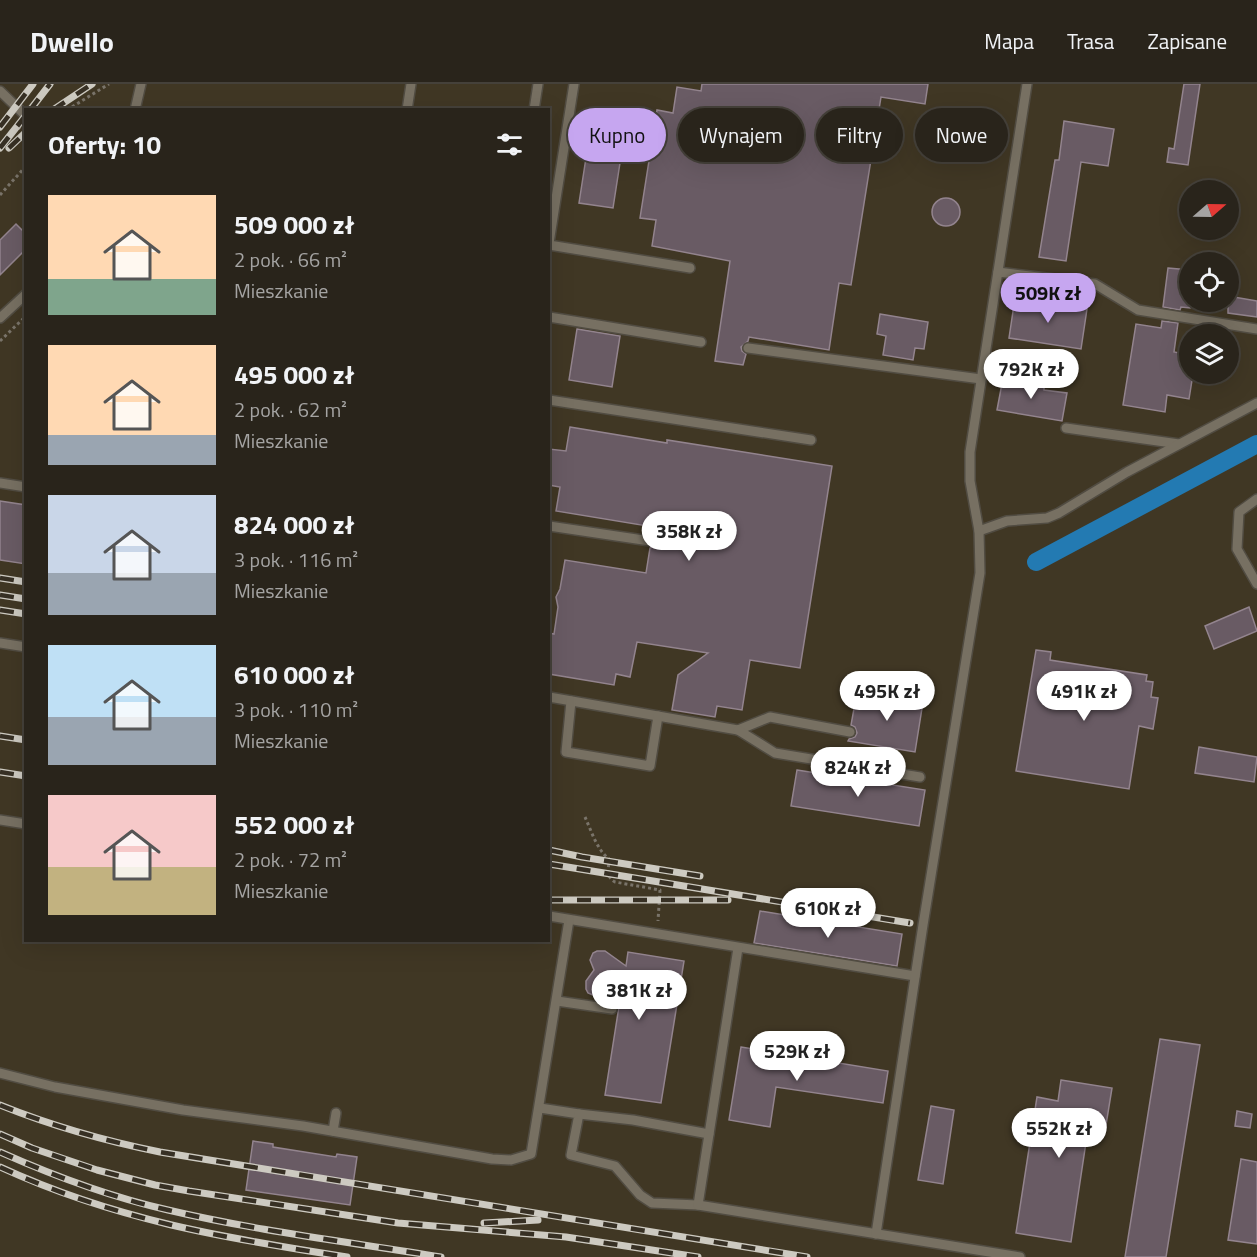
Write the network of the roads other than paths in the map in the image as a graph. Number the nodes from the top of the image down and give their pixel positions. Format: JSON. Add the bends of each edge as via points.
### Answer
{"nodes":[{"id":1,"x":141,"y":84,"type":"edge"},
{"id":2,"x":411,"y":84,"type":"edge"},
{"id":3,"x":538,"y":84,"type":"edge"},
{"id":4,"x":574,"y":84,"type":"edge"},
{"id":5,"x":1027,"y":84,"type":"edge"},
{"id":6,"x":0,"y":91,"type":"edge"},
{"id":7,"x":135,"y":108,"type":"edge"},
{"id":8,"x":407,"y":108,"type":"edge"},
{"id":9,"x":534,"y":108,"type":"edge"},
{"id":10,"x":24,"y":114,"type":"edge"},
{"id":11,"x":550,"y":238,"type":"edge"},
{"id":12,"x":550,"y":244,"type":"edge"},
{"id":13,"x":690,"y":268,"type":"dead end"},
{"id":14,"x":998,"y":272,"type":"junction"},
{"id":15,"x":24,"y":296,"type":"edge"},
{"id":16,"x":0,"y":318,"type":"edge"},
{"id":17,"x":550,"y":318,"type":"edge"},
{"id":18,"x":1257,"y":329,"type":"edge"},
{"id":19,"x":701,"y":342,"type":"dead end"},
{"id":20,"x":748,"y":348,"type":"dead end"},
{"id":21,"x":981,"y":379,"type":"junction"},
{"id":22,"x":550,"y":400,"type":"edge"},
{"id":23,"x":1257,"y":404,"type":"edge"},
{"id":24,"x":1066,"y":428,"type":"dead end"},
{"id":25,"x":811,"y":440,"type":"dead end"},
{"id":26,"x":1179,"y":444,"type":"junction"},
{"id":27,"x":0,"y":483,"type":"edge"},
{"id":28,"x":24,"y":487,"type":"edge"},
{"id":29,"x":1257,"y":499,"type":"edge"},
{"id":30,"x":550,"y":526,"type":"edge"},
{"id":31,"x":979,"y":531,"type":"junction"},
{"id":32,"x":650,"y":541,"type":"dead end"},
{"id":33,"x":1257,"y":584,"type":"edge"},
{"id":34,"x":0,"y":643,"type":"edge"},
{"id":35,"x":24,"y":647,"type":"edge"},
{"id":36,"x":550,"y":697,"type":"edge"},
{"id":37,"x":571,"y":701,"type":"junction"},
{"id":38,"x":658,"y":716,"type":"junction"},
{"id":39,"x":738,"y":730,"type":"junction"},
{"id":40,"x":850,"y":732,"type":"dead end"},
{"id":41,"x":920,"y":777,"type":"dead end"},
{"id":42,"x":0,"y":820,"type":"edge"},
{"id":43,"x":24,"y":825,"type":"edge"},
{"id":44,"x":550,"y":916,"type":"edge"},
{"id":45,"x":569,"y":920,"type":"junction"},
{"id":46,"x":738,"y":948,"type":"junction"},
{"id":47,"x":915,"y":976,"type":"junction"},
{"id":48,"x":557,"y":1001,"type":"junction"},
{"id":49,"x":612,"y":1009,"type":"dead end"},
{"id":50,"x":0,"y":1073,"type":"edge"},
{"id":51,"x":540,"y":1108,"type":"junction"},
{"id":52,"x":336,"y":1113,"type":"dead end"},
{"id":53,"x":579,"y":1114,"type":"junction"},
{"id":54,"x":333,"y":1131,"type":"junction"},
{"id":55,"x":710,"y":1134,"type":"junction"},
{"id":56,"x":698,"y":1205,"type":"junction"},
{"id":57,"x":876,"y":1234,"type":"junction"},
{"id":58,"x":1020,"y":1257,"type":"edge"}],
"edges":[{"from":1,"to":7,"type":"lane"},
{"from":2,"to":8,"type":"lane"},
{"from":3,"to":9,"type":"lane"},
{"from":4,"to":11,"type":"lane"},
{"from":5,"to":14,"type":"lane"},
{"from":6,"to":10,"type":"lane"},
{"from":12,"to":13,"type":"lane"},
{"from":14,"to":18,"type":"lane","via":[[1095,284],[1138,310]]},
{"from":14,"to":21,"type":"lane"},
{"from":15,"to":16,"type":"lane"},
{"from":17,"to":19,"type":"lane"},
{"from":20,"to":21,"type":"lane"},
{"from":21,"to":31,"type":"lane","via":[[970,452],[970,482]]},
{"from":22,"to":25,"type":"lane"},
{"from":23,"to":26,"type":"lane"},
{"from":24,"to":26,"type":"lane"},
{"from":26,"to":31,"type":"lane","via":[[1059,513],[1047,518],[1007,521]]},
{"from":27,"to":28,"type":"lane"},
{"from":29,"to":33,"type":"lane","via":[[1239,512],[1237,549]]},
{"from":30,"to":32,"type":"lane"},
{"from":31,"to":47,"type":"lane","via":[[980,573]]},
{"from":34,"to":35,"type":"lane"},
{"from":36,"to":37,"type":"lane"},
{"from":37,"to":38,"type":"lane"},
{"from":37,"to":38,"type":"lane","via":[[566,752],[650,766]]},
{"from":38,"to":39,"type":"lane"},
{"from":39,"to":40,"type":"lane","via":[[770,717]]},
{"from":39,"to":41,"type":"lane","via":[[775,753]]},
{"from":42,"to":43,"type":"lane"},
{"from":44,"to":45,"type":"lane"},
{"from":45,"to":46,"type":"lane"},
{"from":45,"to":48,"type":"lane"},
{"from":46,"to":47,"type":"lane"},
{"from":46,"to":55,"type":"lane"},
{"from":47,"to":57,"type":"lane"},
{"from":48,"to":49,"type":"lane"},
{"from":48,"to":51,"type":"lane"},
{"from":50,"to":54,"type":"lane","via":[[183,1110]]},
{"from":51,"to":53,"type":"lane"},
{"from":51,"to":54,"type":"lane","via":[[531,1154],[511,1160]]},
{"from":52,"to":54,"type":"lane"},
{"from":53,"to":55,"type":"lane"},
{"from":53,"to":56,"type":"lane","via":[[571,1155],[615,1166],[652,1203]]},
{"from":55,"to":56,"type":"lane"},
{"from":56,"to":57,"type":"lane"},
{"from":57,"to":58,"type":"lane"}]}
